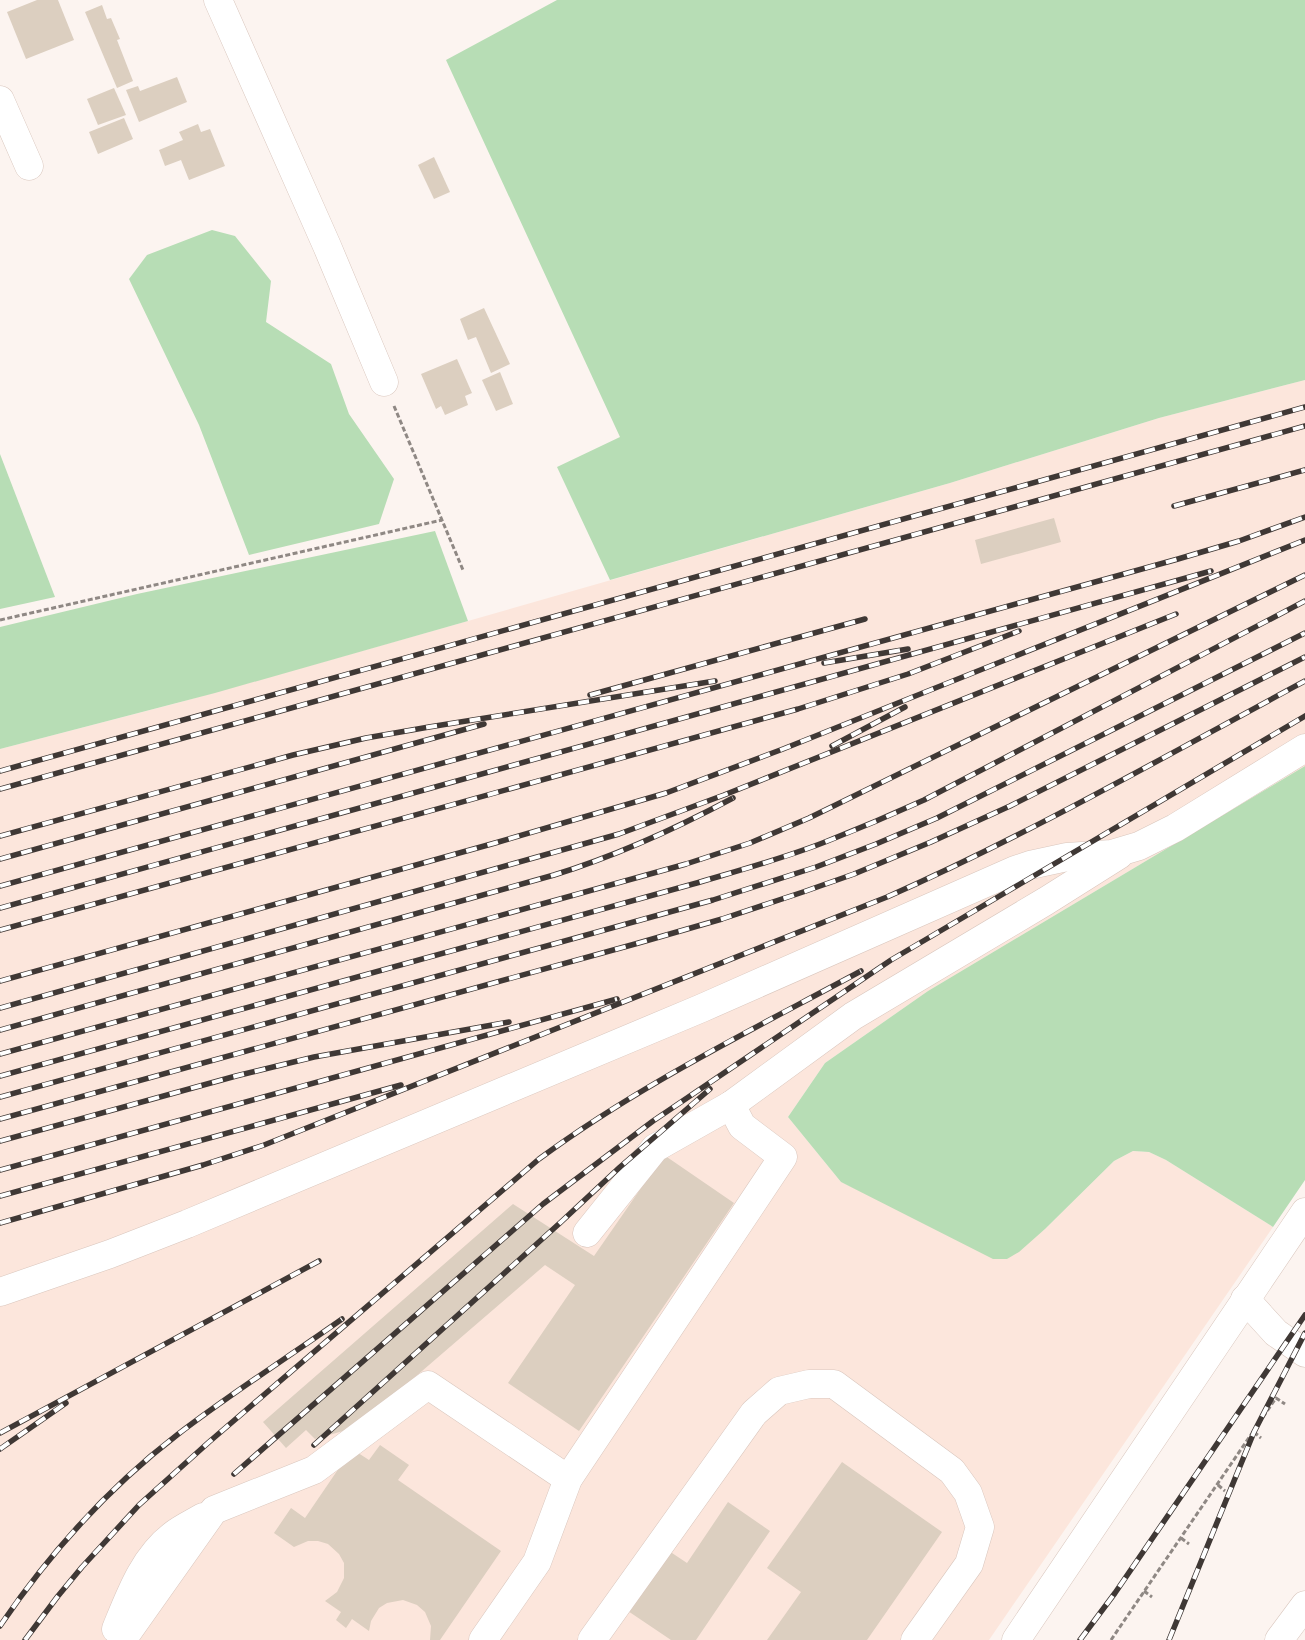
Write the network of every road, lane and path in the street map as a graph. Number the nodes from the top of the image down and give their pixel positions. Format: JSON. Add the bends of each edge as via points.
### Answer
{"nodes":[{"id":1,"x":218,"y":0,"type":"edge"},
{"id":2,"x":0,"y":100,"type":"edge"},
{"id":3,"x":29,"y":166,"type":"dead end"},
{"id":4,"x":384,"y":382,"type":"joint"},
{"id":5,"x":442,"y":520,"type":"junction"},
{"id":6,"x":463,"y":570,"type":"dead end"},
{"id":7,"x":0,"y":620,"type":"edge"},
{"id":8,"x":1305,"y":748,"type":"edge"},
{"id":9,"x":1126,"y":850,"type":"junction"},
{"id":10,"x":731,"y":1105,"type":"junction"},
{"id":11,"x":1305,"y":1212,"type":"edge"},
{"id":12,"x":587,"y":1234,"type":"dead end"},
{"id":13,"x":0,"y":1292,"type":"edge"},
{"id":14,"x":1245,"y":1299,"type":"junction"},
{"id":15,"x":1305,"y":1353,"type":"edge"},
{"id":16,"x":1285,"y":1404,"type":"dead end"},
{"id":17,"x":1254,"y":1432,"type":"junction"},
{"id":18,"x":1261,"y":1438,"type":"dead end"},
{"id":19,"x":568,"y":1479,"type":"junction"},
{"id":20,"x":1218,"y":1485,"type":"junction"},
{"id":21,"x":1225,"y":1490,"type":"dead end"},
{"id":22,"x":214,"y":1510,"type":"junction"},
{"id":23,"x":1181,"y":1538,"type":"junction"},
{"id":24,"x":1189,"y":1544,"type":"dead end"},
{"id":25,"x":1144,"y":1592,"type":"junction"},
{"id":26,"x":1152,"y":1598,"type":"dead end"},
{"id":27,"x":1305,"y":1605,"type":"edge"},
{"id":28,"x":112,"y":1640,"type":"edge"},
{"id":29,"x":122,"y":1640,"type":"edge"},
{"id":30,"x":483,"y":1640,"type":"edge"},
{"id":31,"x":592,"y":1640,"type":"edge"},
{"id":32,"x":915,"y":1640,"type":"edge"},
{"id":33,"x":1016,"y":1640,"type":"edge"},
{"id":34,"x":1111,"y":1640,"type":"edge"},
{"id":35,"x":1279,"y":1640,"type":"edge"}],
"edges":[{"from":1,"to":4,"type":"street","via":[[328,246]]},
{"from":2,"to":3,"type":"street"},
{"from":4,"to":5,"type":"path"},
{"from":5,"to":6,"type":"path"},
{"from":5,"to":7,"type":"path"},
{"from":8,"to":9,"type":"street","via":[[1154,840]]},
{"from":9,"to":10,"type":"street","via":[[853,1016]]},
{"from":9,"to":13,"type":"street","via":[[1098,856],[1067,857],[1015,870],[702,1008],[188,1224]]},
{"from":10,"to":12,"type":"street","via":[[655,1148]]},
{"from":10,"to":19,"type":"street","via":[[742,1126],[783,1157]]},
{"from":11,"to":14,"type":"street"},
{"from":14,"to":15,"type":"street","via":[[1276,1333]]},
{"from":14,"to":33,"type":"street"},
{"from":16,"to":17,"type":"path","via":[[1276,1398]]},
{"from":17,"to":18,"type":"path"},
{"from":17,"to":20,"type":"path"},
{"from":19,"to":22,"type":"street","via":[[428,1385],[314,1470]]},
{"from":19,"to":30,"type":"street","via":[[537,1562]]},
{"from":20,"to":21,"type":"path"},
{"from":20,"to":23,"type":"path"},
{"from":22,"to":28,"type":"street","via":[[173,1535],[150,1557],[132,1589]]},
{"from":22,"to":29,"type":"street"},
{"from":23,"to":24,"type":"path"},
{"from":23,"to":25,"type":"path"},
{"from":25,"to":26,"type":"path"},
{"from":25,"to":34,"type":"path"},
{"from":27,"to":35,"type":"street"},
{"from":31,"to":32,"type":"street","via":[[754,1413],[779,1391],[809,1384],[834,1384],[952,1471],[968,1493],[980,1527],[969,1564]]}]}
